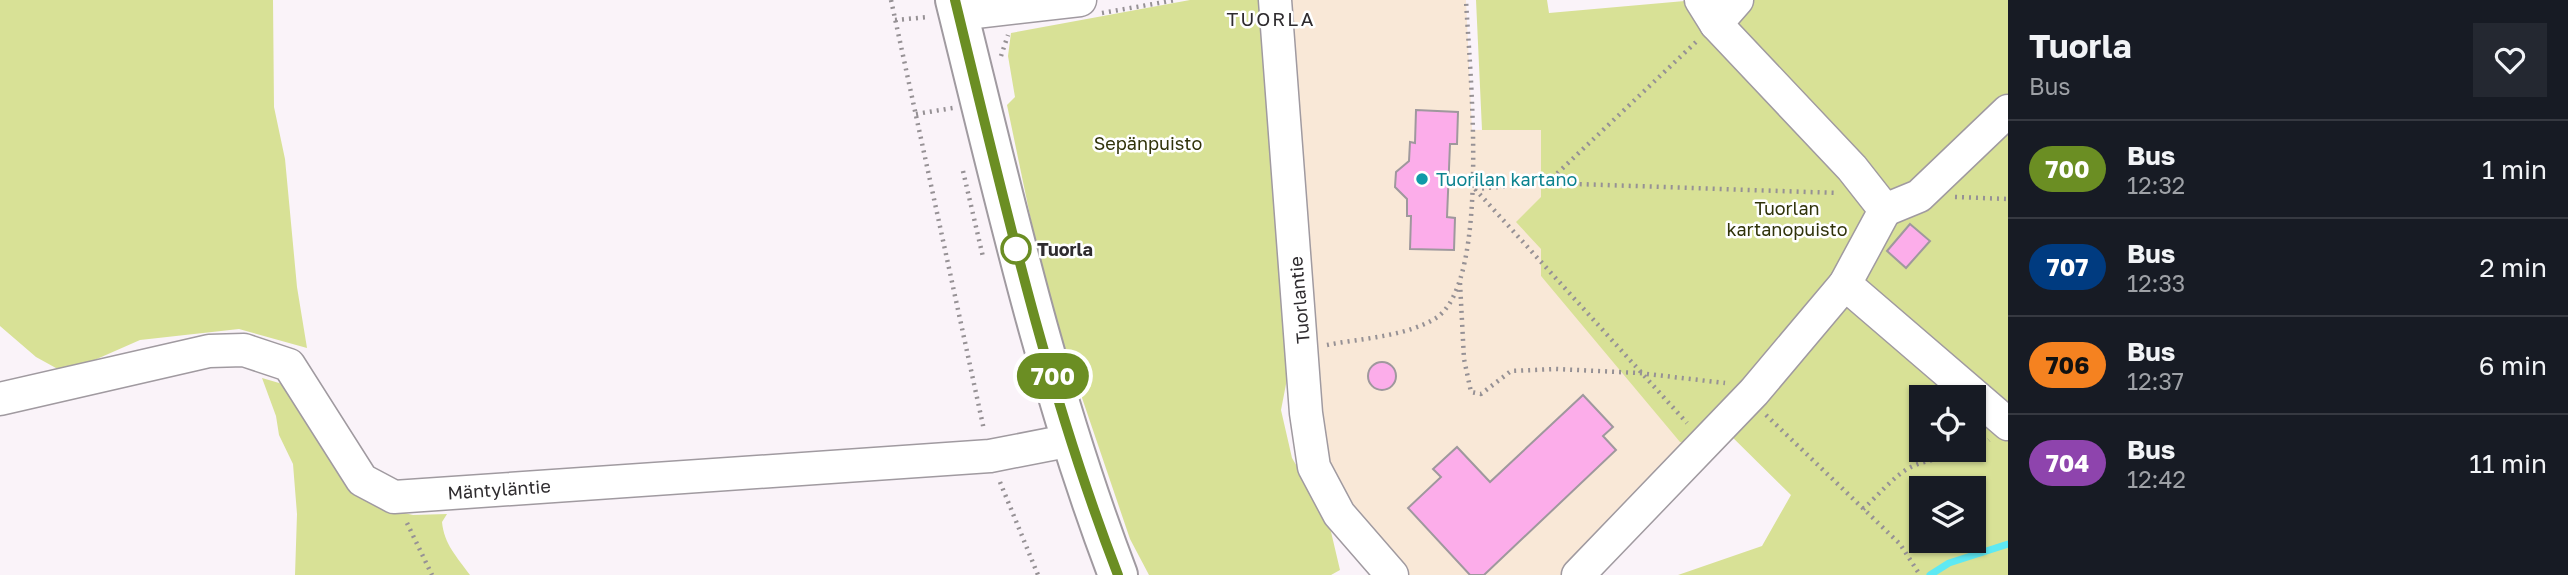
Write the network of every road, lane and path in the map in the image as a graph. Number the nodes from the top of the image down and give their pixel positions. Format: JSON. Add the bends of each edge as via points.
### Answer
{"nodes":[{"id":1,"x":891,"y":0,"type":"edge"},
{"id":2,"x":1176,"y":0,"type":"edge"},
{"id":3,"x":1275,"y":0,"type":"edge"},
{"id":4,"x":1466,"y":0,"type":"edge"},
{"id":5,"x":1737,"y":0,"type":"edge"},
{"id":6,"x":956,"y":7,"type":"edge"},
{"id":7,"x":1088,"y":7,"type":"edge"},
{"id":8,"x":1709,"y":12,"type":"edge"},
{"id":9,"x":1012,"y":28,"type":"dead end"},
{"id":10,"x":1001,"y":64,"type":"dead end"},
{"id":11,"x":980,"y":103,"type":"junction"},
{"id":12,"x":2008,"y":111,"type":"edge"},
{"id":13,"x":916,"y":114,"type":"junction"},
{"id":14,"x":1546,"y":183,"type":"junction"},
{"id":15,"x":1475,"y":189,"type":"junction"},
{"id":16,"x":1919,"y":196,"type":"junction"},
{"id":17,"x":2008,"y":199,"type":"edge"},
{"id":18,"x":1885,"y":209,"type":"junction"},
{"id":19,"x":1460,"y":283,"type":"junction"},
{"id":20,"x":1844,"y":284,"type":"junction"},
{"id":21,"x":1304,"y":349,"type":"junction"},
{"id":22,"x":1639,"y":373,"type":"junction"},
{"id":23,"x":1754,"y":391,"type":"junction"},
{"id":24,"x":0,"y":399,"type":"edge"},
{"id":25,"x":2008,"y":424,"type":"edge"},
{"id":26,"x":1072,"y":440,"type":"junction"},
{"id":27,"x":1704,"y":442,"type":"junction"},
{"id":28,"x":990,"y":456,"type":"junction"},
{"id":29,"x":394,"y":497,"type":"junction"},
{"id":30,"x":1863,"y":509,"type":"junction"},
{"id":31,"x":432,"y":575,"type":"edge"},
{"id":32,"x":1038,"y":575,"type":"edge"},
{"id":33,"x":1118,"y":575,"type":"edge"},
{"id":34,"x":1392,"y":575,"type":"edge"},
{"id":35,"x":1578,"y":575,"type":"edge"},
{"id":36,"x":1920,"y":575,"type":"edge"}],
"edges":[{"from":1,"to":13,"type":"path"},
{"from":2,"to":7,"type":"path"},
{"from":3,"to":21,"type":"street","name":"Tuorlantie"},
{"from":4,"to":15,"type":"path"},
{"from":5,"to":8,"type":"street"},
{"from":6,"to":7,"type":"street"},
{"from":6,"to":11,"type":"main road"},
{"from":8,"to":14,"type":"path"},
{"from":8,"to":18,"type":"street"},
{"from":9,"to":10,"type":"path","via":[[1002,45]]},
{"from":11,"to":13,"type":"path"},
{"from":11,"to":26,"type":"main road","via":[[1024,280]]},
{"from":12,"to":16,"type":"street"},
{"from":13,"to":28,"type":"path"},
{"from":14,"to":15,"type":"path"},
{"from":14,"to":18,"type":"path","via":[[1849,193]]},
{"from":15,"to":19,"type":"path"},
{"from":15,"to":22,"type":"path"},
{"from":16,"to":17,"type":"path"},
{"from":16,"to":18,"type":"street"},
{"from":18,"to":20,"type":"street"},
{"from":19,"to":21,"type":"path","via":[[1438,316],[1413,329]]},
{"from":19,"to":22,"type":"path","via":[[1464,359],[1471,392],[1481,394],[1511,371]]},
{"from":20,"to":23,"type":"street"},
{"from":20,"to":25,"type":"street"},
{"from":21,"to":34,"type":"street","name":"Tuorlantie","via":[[1314,467],[1339,514]]},
{"from":22,"to":23,"type":"path","via":[[1747,385]]},
{"from":22,"to":27,"type":"path"},
{"from":23,"to":27,"type":"street"},
{"from":23,"to":30,"type":"path","via":[[1762,411]]},
{"from":24,"to":29,"type":"street","via":[[209,351],[244,350],[289,365],[362,480]]},
{"from":25,"to":30,"type":"path","via":[[1980,448],[1909,468]]},
{"from":26,"to":28,"type":"street","name":"Mäntyläntie"},
{"from":26,"to":33,"type":"main road"},
{"from":27,"to":35,"type":"street"},
{"from":28,"to":29,"type":"street","name":"Mäntyläntie"},
{"from":28,"to":32,"type":"path"},
{"from":29,"to":31,"type":"path"},
{"from":30,"to":36,"type":"path","via":[[1915,562]]}]}
